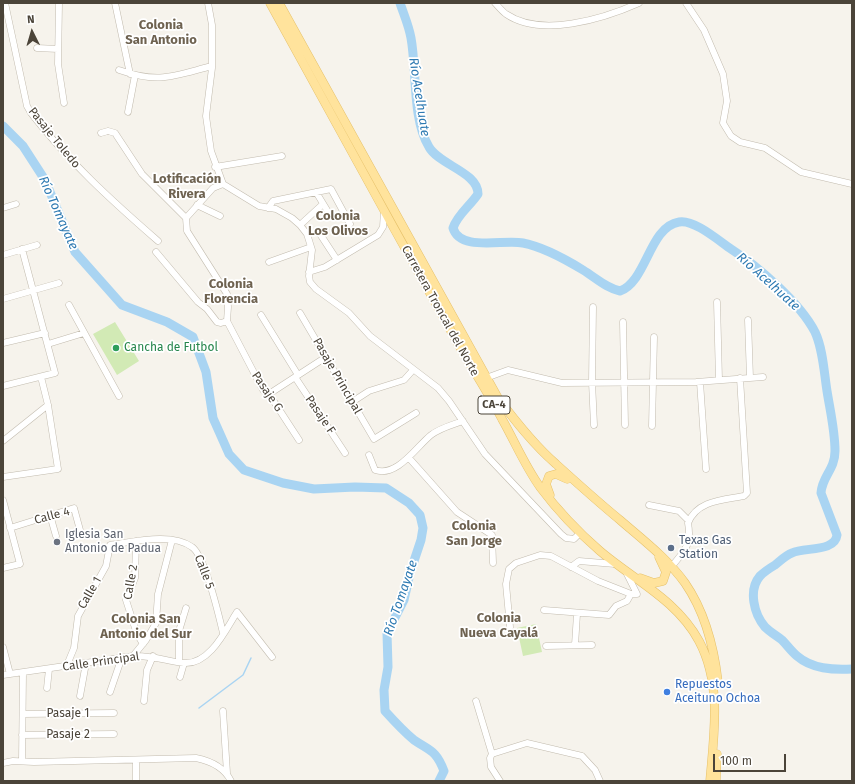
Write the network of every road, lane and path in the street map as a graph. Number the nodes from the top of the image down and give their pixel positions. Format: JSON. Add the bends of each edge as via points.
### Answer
{"nodes":[{"id":1,"x":5,"y":3,"type":"edge"},
{"id":2,"x":58,"y":3,"type":"edge"},
{"id":3,"x":115,"y":3,"type":"edge"},
{"id":4,"x":208,"y":3,"type":"edge"},
{"id":5,"x":270,"y":3,"type":"edge"},
{"id":6,"x":279,"y":3,"type":"edge"},
{"id":7,"x":495,"y":3,"type":"edge"},
{"id":8,"x":638,"y":3,"type":"edge"},
{"id":9,"x":686,"y":3,"type":"edge"},
{"id":10,"x":38,"y":48,"type":"dead end"},
{"id":11,"x":58,"y":49,"type":"junction"},
{"id":12,"x":212,"y":66,"type":"junction"},
{"id":13,"x":119,"y":70,"type":"dead end"},
{"id":14,"x":132,"y":74,"type":"junction"},
{"id":15,"x":64,"y":103,"type":"dead end"},
{"id":16,"x":128,"y":112,"type":"dead end"},
{"id":17,"x":101,"y":133,"type":"dead end"},
{"id":18,"x":282,"y":156,"type":"dead end"},
{"id":19,"x":215,"y":167,"type":"junction"},
{"id":20,"x":223,"y":184,"type":"junction"},
{"id":21,"x":852,"y":184,"type":"edge"},
{"id":22,"x":316,"y":192,"type":"junction"},
{"id":23,"x":16,"y":204,"type":"dead end"},
{"id":24,"x":323,"y":204,"type":"junction"},
{"id":25,"x":197,"y":205,"type":"junction"},
{"id":26,"x":3,"y":207,"type":"edge"},
{"id":27,"x":268,"y":208,"type":"junction"},
{"id":28,"x":384,"y":211,"type":"junction"},
{"id":29,"x":330,"y":215,"type":"dead end"},
{"id":30,"x":220,"y":216,"type":"dead end"},
{"id":31,"x":186,"y":218,"type":"junction"},
{"id":32,"x":350,"y":224,"type":"dead end"},
{"id":33,"x":300,"y":225,"type":"junction"},
{"id":34,"x":320,"y":234,"type":"dead end"},
{"id":35,"x":158,"y":241,"type":"dead end"},
{"id":36,"x":37,"y":245,"type":"dead end"},
{"id":37,"x":311,"y":247,"type":"junction"},
{"id":38,"x":22,"y":249,"type":"junction"},
{"id":39,"x":156,"y":252,"type":"dead end"},
{"id":40,"x":3,"y":255,"type":"edge"},
{"id":41,"x":337,"y":260,"type":"junction"},
{"id":42,"x":269,"y":262,"type":"dead end"},
{"id":43,"x":310,"y":272,"type":"junction"},
{"id":44,"x":59,"y":283,"type":"dead end"},
{"id":45,"x":33,"y":290,"type":"junction"},
{"id":46,"x":3,"y":299,"type":"edge"},
{"id":47,"x":717,"y":302,"type":"dead end"},
{"id":48,"x":69,"y":306,"type":"dead end"},
{"id":49,"x":593,"y":307,"type":"dead end"},
{"id":50,"x":300,"y":314,"type":"dead end"},
{"id":51,"x":261,"y":315,"type":"dead end"},
{"id":52,"x":748,"y":320,"type":"dead end"},
{"id":53,"x":227,"y":321,"type":"junction"},
{"id":54,"x":623,"y":322,"type":"dead end"},
{"id":55,"x":45,"y":333,"type":"junction"},
{"id":56,"x":84,"y":333,"type":"junction"},
{"id":57,"x":654,"y":337,"type":"dead end"},
{"id":58,"x":3,"y":343,"type":"edge"},
{"id":59,"x":48,"y":344,"type":"junction"},
{"id":60,"x":326,"y":356,"type":"junction"},
{"id":61,"x":413,"y":370,"type":"junction"},
{"id":62,"x":296,"y":376,"type":"junction"},
{"id":63,"x":763,"y":377,"type":"dead end"},
{"id":64,"x":41,"y":378,"type":"junction"},
{"id":65,"x":486,"y":378,"type":"junction"},
{"id":66,"x":740,"y":378,"type":"junction"},
{"id":67,"x":750,"y":378,"type":"junction"},
{"id":68,"x":719,"y":380,"type":"junction"},
{"id":69,"x":624,"y":381,"type":"junction"},
{"id":70,"x":592,"y":382,"type":"junction"},
{"id":71,"x":653,"y":382,"type":"junction"},
{"id":72,"x":700,"y":382,"type":"junction"},
{"id":73,"x":3,"y":386,"type":"edge"},
{"id":74,"x":269,"y":394,"type":"junction"},
{"id":75,"x":119,"y":396,"type":"dead end"},
{"id":76,"x":352,"y":402,"type":"junction"},
{"id":77,"x":48,"y":405,"type":"junction"},
{"id":78,"x":416,"y":413,"type":"dead end"},
{"id":79,"x":463,"y":421,"type":"junction"},
{"id":80,"x":594,"y":425,"type":"dead end"},
{"id":81,"x":625,"y":425,"type":"dead end"},
{"id":82,"x":652,"y":426,"type":"dead end"},
{"id":83,"x":299,"y":440,"type":"dead end"},
{"id":84,"x":3,"y":441,"type":"edge"},
{"id":85,"x":345,"y":453,"type":"dead end"},
{"id":86,"x":368,"y":455,"type":"dead end"},
{"id":87,"x":409,"y":458,"type":"junction"},
{"id":88,"x":706,"y":469,"type":"dead end"},
{"id":89,"x":3,"y":477,"type":"edge"},
{"id":90,"x":586,"y":491,"type":"junction"},
{"id":91,"x":3,"y":500,"type":"edge"},
{"id":92,"x":649,"y":504,"type":"dead end"},
{"id":93,"x":556,"y":508,"type":"junction"},
{"id":94,"x":50,"y":516,"type":"junction"},
{"id":95,"x":5,"y":519,"type":"edge"},
{"id":96,"x":689,"y":521,"type":"junction"},
{"id":97,"x":10,"y":528,"type":"junction"},
{"id":98,"x":80,"y":530,"type":"dead end"},
{"id":99,"x":580,"y":533,"type":"junction"},
{"id":100,"x":56,"y":536,"type":"dead end"},
{"id":101,"x":172,"y":540,"type":"junction"},
{"id":102,"x":136,"y":541,"type":"junction"},
{"id":103,"x":110,"y":545,"type":"joint"},
{"id":104,"x":652,"y":547,"type":"junction"},
{"id":105,"x":597,"y":548,"type":"junction"},
{"id":106,"x":593,"y":561,"type":"junction"},
{"id":107,"x":493,"y":563,"type":"dead end"},
{"id":108,"x":617,"y":564,"type":"junction"},
{"id":109,"x":672,"y":566,"type":"junction"},
{"id":110,"x":571,"y":567,"type":"junction"},
{"id":111,"x":3,"y":568,"type":"edge"},
{"id":112,"x":628,"y":572,"type":"junction"},
{"id":113,"x":632,"y":594,"type":"junction"},
{"id":114,"x":186,"y":608,"type":"dead end"},
{"id":115,"x":544,"y":610,"type":"dead end"},
{"id":116,"x":577,"y":614,"type":"junction"},
{"id":117,"x":510,"y":627,"type":"dead end"},
{"id":118,"x":223,"y":633,"type":"junction"},
{"id":119,"x":143,"y":644,"type":"junction"},
{"id":120,"x":575,"y":645,"type":"junction"},
{"id":121,"x":592,"y":645,"type":"dead end"},
{"id":122,"x":546,"y":646,"type":"dead end"},
{"id":123,"x":3,"y":647,"type":"edge"},
{"id":124,"x":133,"y":656,"type":"junction"},
{"id":125,"x":153,"y":656,"type":"junction"},
{"id":126,"x":122,"y":657,"type":"junction"},
{"id":127,"x":272,"y":657,"type":"dead end"},
{"id":128,"x":182,"y":662,"type":"junction"},
{"id":129,"x":86,"y":663,"type":"junction"},
{"id":130,"x":67,"y":666,"type":"junction"},
{"id":131,"x":49,"y":669,"type":"junction"},
{"id":132,"x":23,"y":673,"type":"junction"},
{"id":133,"x":10,"y":674,"type":"junction"},
{"id":134,"x":3,"y":675,"type":"edge"},
{"id":135,"x":180,"y":677,"type":"dead end"},
{"id":136,"x":47,"y":688,"type":"dead end"},
{"id":137,"x":110,"y":692,"type":"dead end"},
{"id":138,"x":80,"y":696,"type":"dead end"},
{"id":139,"x":144,"y":701,"type":"dead end"},
{"id":140,"x":476,"y":701,"type":"dead end"},
{"id":141,"x":223,"y":711,"type":"dead end"},
{"id":142,"x":23,"y":714,"type":"junction"},
{"id":143,"x":114,"y":714,"type":"dead end"},
{"id":144,"x":114,"y":734,"type":"dead end"},
{"id":145,"x":22,"y":735,"type":"junction"},
{"id":146,"x":492,"y":754,"type":"junction"},
{"id":147,"x":136,"y":760,"type":"junction"},
{"id":148,"x":22,"y":761,"type":"junction"},
{"id":149,"x":3,"y":763,"type":"edge"},
{"id":150,"x":227,"y":773,"type":"junction"},
{"id":151,"x":136,"y":781,"type":"edge"},
{"id":152,"x":231,"y":781,"type":"edge"},
{"id":153,"x":500,"y":781,"type":"edge"},
{"id":154,"x":600,"y":781,"type":"edge"},
{"id":155,"x":710,"y":781,"type":"edge"},
{"id":156,"x":716,"y":781,"type":"edge"}],
"edges":[{"from":1,"to":35,"type":"street","name":"Pasaje Toledo","via":[[27,106],[31,113],[71,161]]},
{"from":2,"to":11,"type":"street"},
{"from":3,"to":14,"type":"street"},
{"from":4,"to":12,"type":"street","via":[[212,25]]},
{"from":5,"to":28,"type":"main road","name":"Carretera Troncal del Norte","number":"CA-4"},
{"from":6,"to":65,"type":"main road","name":"Carretera Troncal del Norte","number":"CA-4"},
{"from":7,"to":8,"type":"street","via":[[506,14],[527,23],[561,26],[589,20]]},
{"from":9,"to":21,"type":"street","via":[[704,30],[723,74],[727,101],[723,123],[731,136],[740,142],[765,148],[801,172]]},
{"from":10,"to":11,"type":"street"},
{"from":11,"to":15,"type":"street"},
{"from":12,"to":14,"type":"street","via":[[162,79]]},
{"from":12,"to":19,"type":"street","via":[[206,116]]},
{"from":13,"to":14,"type":"street"},
{"from":14,"to":16,"type":"street"},
{"from":17,"to":31,"type":"street","via":[[115,133],[142,174]]},
{"from":18,"to":19,"type":"street"},
{"from":19,"to":20,"type":"street"},
{"from":20,"to":25,"type":"street","via":[[213,188]]},
{"from":20,"to":27,"type":"street","via":[[247,200]]},
{"from":22,"to":24,"type":"street"},
{"from":22,"to":27,"type":"street","via":[[273,201]]},
{"from":22,"to":32,"type":"street","via":[[331,189]]},
{"from":23,"to":26,"type":"street"},
{"from":24,"to":29,"type":"street"},
{"from":24,"to":33,"type":"street"},
{"from":25,"to":30,"type":"street"},
{"from":25,"to":31,"type":"street"},
{"from":27,"to":33,"type":"street","via":[[292,218]]},
{"from":28,"to":41,"type":"street","via":[[378,235]]},
{"from":28,"to":93,"type":"main road","name":"Carretera Troncal del Norte","number":"CA-4","via":[[500,416],[526,467]]},
{"from":31,"to":53,"type":"street","via":[[187,231],[227,294]]},
{"from":33,"to":37,"type":"street","via":[[307,234]]},
{"from":34,"to":41,"type":"street"},
{"from":36,"to":38,"type":"street"},
{"from":37,"to":42,"type":"street"},
{"from":37,"to":43,"type":"street"},
{"from":38,"to":40,"type":"street"},
{"from":38,"to":45,"type":"street"},
{"from":39,"to":53,"type":"street","via":[[217,322]]},
{"from":41,"to":43,"type":"street","via":[[320,270]]},
{"from":43,"to":61,"type":"street","via":[[310,282],[316,289],[349,313],[370,336]]},
{"from":44,"to":45,"type":"street"},
{"from":45,"to":46,"type":"street"},
{"from":45,"to":55,"type":"street"},
{"from":47,"to":68,"type":"street"},
{"from":48,"to":56,"type":"street"},
{"from":49,"to":70,"type":"street"},
{"from":50,"to":60,"type":"street","name":"Pasaje Principal"},
{"from":51,"to":62,"type":"street","name":"Pasaje F"},
{"from":52,"to":67,"type":"street"},
{"from":53,"to":74,"type":"street","name":"Pasaje G","via":[[263,390]]},
{"from":54,"to":69,"type":"street"},
{"from":55,"to":58,"type":"street"},
{"from":55,"to":59,"type":"street"},
{"from":56,"to":59,"type":"street"},
{"from":56,"to":75,"type":"street"},
{"from":57,"to":71,"type":"street"},
{"from":59,"to":64,"type":"street","via":[[55,374]]},
{"from":60,"to":62,"type":"street"},
{"from":60,"to":76,"type":"street","name":"Pasaje Principal"},
{"from":61,"to":76,"type":"street","via":[[404,380],[369,391]]},
{"from":61,"to":79,"type":"street","via":[[438,388]]},
{"from":62,"to":74,"type":"street"},
{"from":62,"to":85,"type":"street","name":"Pasaje F"},
{"from":63,"to":67,"type":"street"},
{"from":64,"to":73,"type":"street"},
{"from":64,"to":77,"type":"street"},
{"from":65,"to":70,"type":"street","via":[[508,370],[556,382]]},
{"from":65,"to":90,"type":"main road","name":"Carretera Troncal del Norte","number":"CA-4","via":[[498,398],[529,437]]},
{"from":66,"to":67,"type":"street"},
{"from":66,"to":68,"type":"street"},
{"from":66,"to":96,"type":"street","via":[[747,493],[741,497],[711,502]]},
{"from":68,"to":72,"type":"street"},
{"from":69,"to":70,"type":"street"},
{"from":69,"to":71,"type":"street"},
{"from":69,"to":81,"type":"street"},
{"from":70,"to":80,"type":"street"},
{"from":71,"to":72,"type":"street"},
{"from":71,"to":82,"type":"street"},
{"from":72,"to":88,"type":"street"},
{"from":74,"to":83,"type":"street","name":"Pasaje G"},
{"from":76,"to":78,"type":"street","name":"Pasaje Principal","via":[[374,439]]},
{"from":77,"to":84,"type":"street"},
{"from":77,"to":89,"type":"street","via":[[58,469]]},
{"from":79,"to":87,"type":"street","via":[[431,435]]},
{"from":79,"to":99,"type":"street","via":[[485,454],[561,534],[574,539]]},
{"from":86,"to":87,"type":"street","via":[[372,466],[380,471],[390,469]]},
{"from":87,"to":107,"type":"street","via":[[456,512],[492,535]]},
{"from":90,"to":93,"type":"main road","via":[[560,475],[551,475],[547,478],[546,486]]},
{"from":90,"to":104,"type":"main road","name":"Carretera Troncal del Norte","number":"CA-4"},
{"from":91,"to":95,"type":"street"},
{"from":92,"to":96,"type":"street","via":[[679,512]]},
{"from":93,"to":99,"type":"main road","name":"Carretera Troncal del Norte","number":"CA-4"},
{"from":94,"to":97,"type":"street","name":"Calle 4"},
{"from":94,"to":98,"type":"street","name":"Calle 4","via":[[74,508]]},
{"from":94,"to":100,"type":"street"},
{"from":95,"to":97,"type":"street"},
{"from":96,"to":109,"type":"street","via":[[688,548]]},
{"from":97,"to":111,"type":"street","via":[[20,564]]},
{"from":99,"to":105,"type":"main road","name":"Carretera Troncal del Norte","number":"CA-4"},
{"from":101,"to":102,"type":"street","name":"Calle 5"},
{"from":101,"to":118,"type":"street","name":"Calle 5","via":[[188,545],[197,553]]},
{"from":101,"to":119,"type":"street","via":[[158,594],[156,623]]},
{"from":102,"to":103,"type":"street","name":"Calle 5"},
{"from":102,"to":119,"type":"street","name":"Calle 2","via":[[135,578],[126,600]]},
{"from":103,"to":130,"type":"street","name":"Calle 1","via":[[106,566],[78,616],[74,648]]},
{"from":104,"to":109,"type":"main road","name":"Carretera Troncal del Norte","number":"CA-4"},
{"from":104,"to":112,"type":"main road","via":[[666,568],[664,579],[654,583]]},
{"from":105,"to":106,"type":"street","via":[[598,556]]},
{"from":105,"to":108,"type":"main road","name":"Carretera Troncal del Norte","number":"CA-4"},
{"from":106,"to":108,"type":"street"},
{"from":106,"to":110,"type":"street","via":[[579,561]]},
{"from":108,"to":112,"type":"main road","name":"Carretera Troncal del Norte","number":"CA-4"},
{"from":109,"to":156,"type":"main road","name":"Carretera Troncal del Norte","number":"CA-4","via":[[699,608],[714,651],[719,704]]},
{"from":110,"to":113,"type":"street"},
{"from":110,"to":117,"type":"street","via":[[545,555],[512,566],[506,584]]},
{"from":112,"to":113,"type":"street","via":[[637,594]]},
{"from":112,"to":155,"type":"main road","name":"Carretera Troncal del Norte","number":"CA-4","via":[[682,616],[698,640],[706,659],[713,680],[714,698]]},
{"from":113,"to":116,"type":"street","via":[[609,615]]},
{"from":114,"to":128,"type":"street","via":[[179,631]]},
{"from":115,"to":116,"type":"street"},
{"from":116,"to":120,"type":"street"},
{"from":118,"to":127,"type":"street","name":"Calle Principal","via":[[237,612]]},
{"from":118,"to":128,"type":"street","name":"Calle Principal","via":[[215,646],[202,658]]},
{"from":119,"to":124,"type":"street"},
{"from":120,"to":121,"type":"street"},
{"from":120,"to":122,"type":"street"},
{"from":123,"to":133,"type":"street"},
{"from":124,"to":125,"type":"street","name":"Calle Principal"},
{"from":124,"to":126,"type":"street","name":"Calle Principal"},
{"from":125,"to":128,"type":"street","name":"Calle Principal"},
{"from":125,"to":139,"type":"street","via":[[147,670]]},
{"from":126,"to":129,"type":"street","name":"Calle Principal"},
{"from":126,"to":137,"type":"street"},
{"from":128,"to":135,"type":"street"},
{"from":129,"to":130,"type":"street","name":"Calle Principal"},
{"from":129,"to":138,"type":"street"},
{"from":130,"to":131,"type":"street","name":"Calle Principal"},
{"from":131,"to":132,"type":"street","name":"Calle Principal"},
{"from":131,"to":136,"type":"street"},
{"from":132,"to":133,"type":"street","name":"Calle Principal"},
{"from":132,"to":142,"type":"street"},
{"from":133,"to":134,"type":"street","name":"Calle Principal"},
{"from":140,"to":146,"type":"street"},
{"from":141,"to":150,"type":"street"},
{"from":142,"to":143,"type":"street","name":"Pasaje 1"},
{"from":142,"to":145,"type":"street"},
{"from":144,"to":145,"type":"street","name":"Pasaje 2"},
{"from":145,"to":148,"type":"street"},
{"from":146,"to":153,"type":"street","via":[[491,767]]},
{"from":146,"to":154,"type":"street","via":[[527,743],[582,756],[595,770]]},
{"from":147,"to":148,"type":"street"},
{"from":147,"to":150,"type":"street","via":[[196,758],[211,762]]},
{"from":147,"to":151,"type":"street"},
{"from":148,"to":149,"type":"street"},
{"from":150,"to":152,"type":"street"}]}
